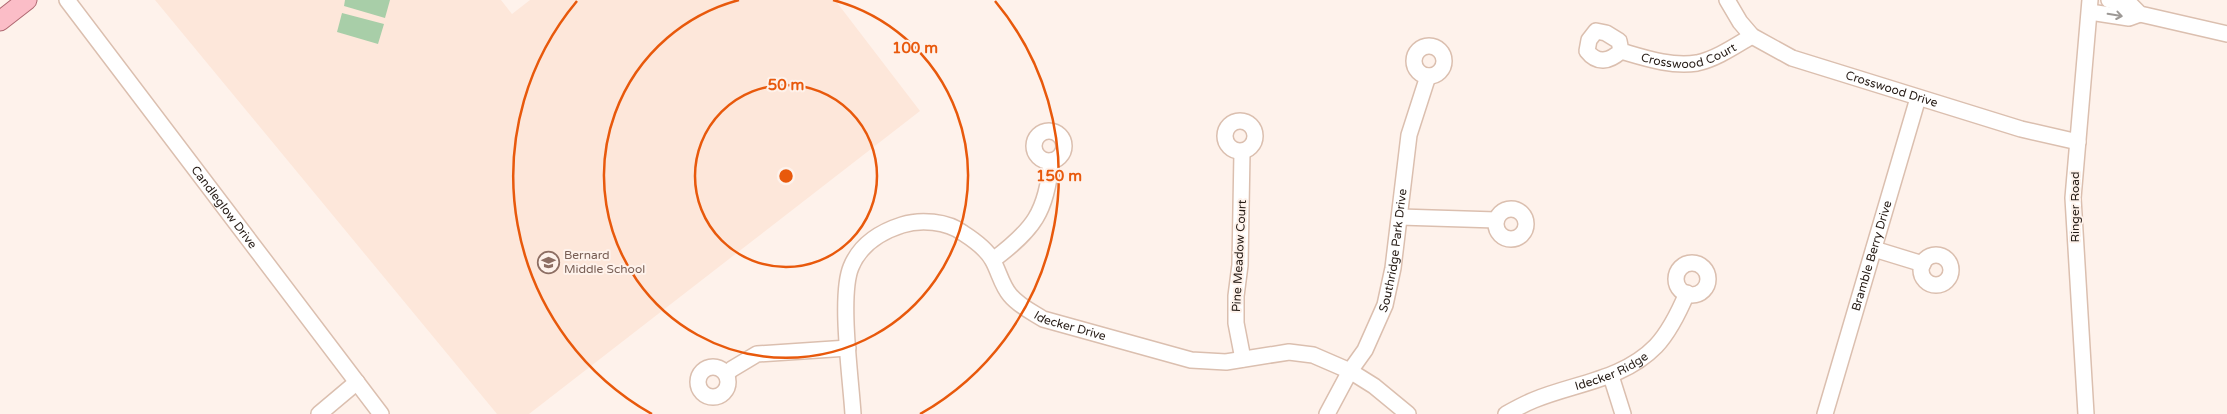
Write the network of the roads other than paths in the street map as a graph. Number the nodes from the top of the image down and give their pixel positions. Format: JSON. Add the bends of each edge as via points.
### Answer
{"nodes":[{"id":1,"x":27,"y":0,"type":"edge"},
{"id":2,"x":66,"y":0,"type":"edge"},
{"id":3,"x":1728,"y":0,"type":"edge"},
{"id":4,"x":2109,"y":0,"type":"edge"},
{"id":5,"x":2090,"y":6,"type":"edge"},
{"id":6,"x":2140,"y":14,"type":"junction"},
{"id":7,"x":0,"y":21,"type":"edge"},
{"id":8,"x":2227,"y":34,"type":"edge"},
{"id":9,"x":1752,"y":36,"type":"junction"},
{"id":10,"x":1621,"y":51,"type":"dead end"},
{"id":11,"x":1428,"y":76,"type":"dead end"},
{"id":12,"x":1918,"y":98,"type":"junction"},
{"id":13,"x":2078,"y":142,"type":"junction"},
{"id":14,"x":1242,"y":152,"type":"dead end"},
{"id":15,"x":1051,"y":161,"type":"dead end"},
{"id":16,"x":1400,"y":217,"type":"junction"},
{"id":17,"x":1496,"y":220,"type":"dead end"},
{"id":18,"x":1874,"y":249,"type":"junction"},
{"id":19,"x":993,"y":260,"type":"junction"},
{"id":20,"x":1923,"y":264,"type":"dead end"},
{"id":21,"x":1687,"y":294,"type":"dead end"},
{"id":22,"x":848,"y":348,"type":"junction"},
{"id":23,"x":1243,"y":359,"type":"junction"},
{"id":24,"x":1350,"y":371,"type":"junction"},
{"id":25,"x":726,"y":374,"type":"dead end"},
{"id":26,"x":1610,"y":376,"type":"junction"},
{"id":27,"x":357,"y":382,"type":"junction"},
{"id":28,"x":319,"y":414,"type":"edge"},
{"id":29,"x":381,"y":414,"type":"edge"},
{"id":30,"x":853,"y":414,"type":"edge"},
{"id":31,"x":1327,"y":414,"type":"edge"},
{"id":32,"x":1408,"y":414,"type":"edge"},
{"id":33,"x":1506,"y":414,"type":"edge"},
{"id":34,"x":1623,"y":414,"type":"edge"},
{"id":35,"x":1825,"y":414,"type":"edge"},
{"id":36,"x":2086,"y":414,"type":"edge"}],
"edges":[{"from":1,"to":7,"type":"main road"},
{"from":2,"to":27,"type":"street","name":"Candleglow Drive"},
{"from":3,"to":9,"type":"street","name":"Crosswood Drive"},
{"from":4,"to":6,"type":"street","via":[[2131,5]]},
{"from":5,"to":6,"type":"street","one_way":true,"via":[[2129,18]]},
{"from":5,"to":13,"type":"street","name":"Ringer Road"},
{"from":6,"to":8,"type":"street"},
{"from":9,"to":10,"type":"street","name":"Crosswood Court","via":[[1697,63],[1656,61]]},
{"from":9,"to":12,"type":"street","name":"Crosswood Drive","via":[[1792,58]]},
{"from":11,"to":16,"type":"street","name":"Southridge Park Drive","via":[[1409,135]]},
{"from":12,"to":13,"type":"street","name":"Crosswood Drive","via":[[2021,129]]},
{"from":12,"to":18,"type":"street","name":"Bramble Berry Drive"},
{"from":13,"to":36,"type":"street","name":"Ringer Road","via":[[2073,216]]},
{"from":14,"to":23,"type":"street","name":"Pine Meadow Court","via":[[1236,323]]},
{"from":15,"to":19,"type":"street","via":[[1049,187],[1040,214],[1020,240]]},
{"from":16,"to":17,"type":"street"},
{"from":16,"to":24,"type":"street","name":"Southridge Park Drive","via":[[1394,268],[1385,305],[1366,350]]},
{"from":18,"to":20,"type":"street"},
{"from":18,"to":35,"type":"street","name":"Bramble Berry Drive"},
{"from":19,"to":22,"type":"street","name":"Idecker Drive","via":[[961,231],[937,223],[920,220],[884,231],[859,253],[851,268],[846,292]]},
{"from":19,"to":23,"type":"street","name":"Idecker Drive","via":[[1009,294],[1043,319],[1191,360],[1226,362]]},
{"from":21,"to":26,"type":"street","name":"Idecker Ridge","via":[[1677,318],[1656,346]]},
{"from":22,"to":25,"type":"street","via":[[757,354]]},
{"from":22,"to":30,"type":"street","name":"Idecker Drive"},
{"from":23,"to":24,"type":"street","name":"Idecker Drive","via":[[1289,352],[1313,355]]},
{"from":24,"to":31,"type":"street","name":"Southridge Park Drive"},
{"from":24,"to":32,"type":"street","name":"Idecker Drive"},
{"from":26,"to":33,"type":"street","name":"Idecker Ridge","via":[[1534,400]]},
{"from":26,"to":34,"type":"street"},
{"from":27,"to":28,"type":"street"},
{"from":27,"to":29,"type":"street","name":"Candleglow Drive"}]}
